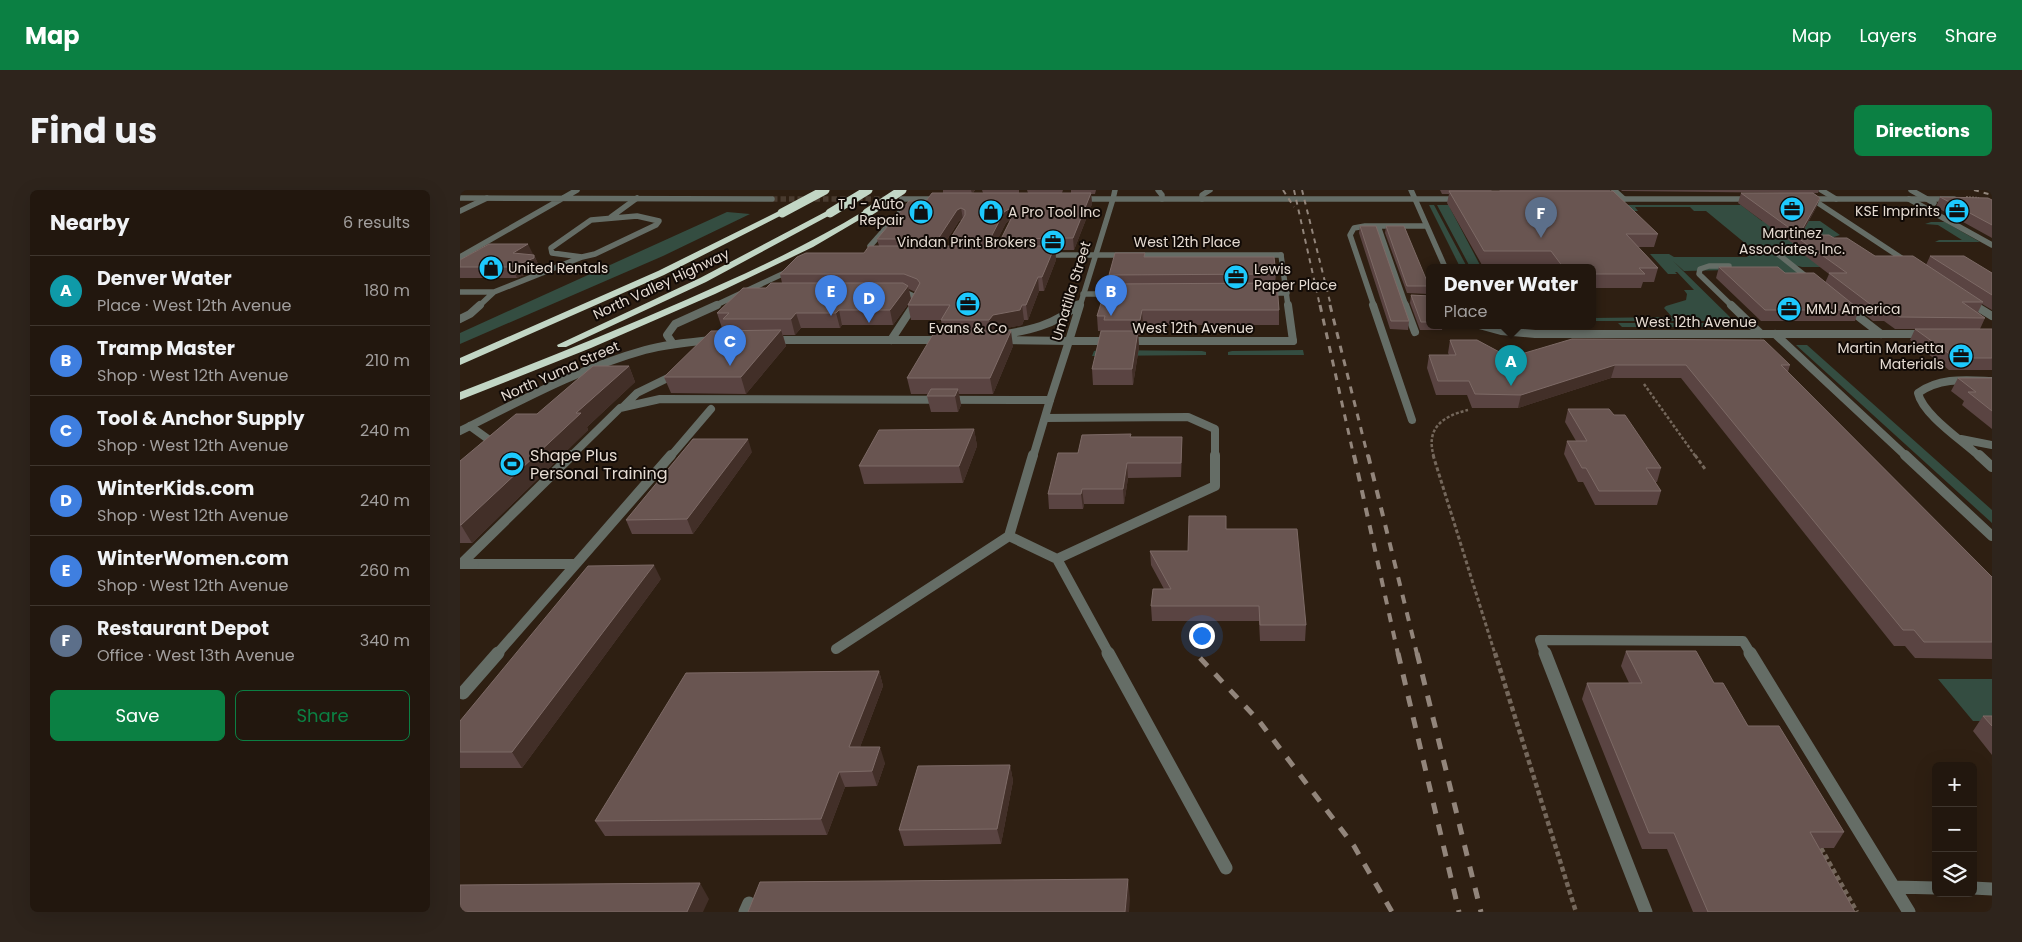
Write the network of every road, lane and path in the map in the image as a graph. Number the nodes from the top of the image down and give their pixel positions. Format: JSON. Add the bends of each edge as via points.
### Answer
{"nodes":[{"id":1,"x":577,"y":190,"type":"edge"},
{"id":2,"x":825,"y":190,"type":"edge"},
{"id":3,"x":868,"y":190,"type":"edge"},
{"id":4,"x":941,"y":190,"type":"edge"},
{"id":5,"x":1116,"y":190,"type":"edge"},
{"id":6,"x":1158,"y":190,"type":"edge"},
{"id":7,"x":1210,"y":190,"type":"edge"},
{"id":8,"x":1411,"y":190,"type":"edge"},
{"id":9,"x":1614,"y":190,"type":"edge"},
{"id":10,"x":1821,"y":190,"type":"edge"},
{"id":11,"x":1910,"y":190,"type":"edge"},
{"id":12,"x":902,"y":194,"type":"edge"},
{"id":13,"x":460,"y":198,"type":"edge"},
{"id":14,"x":487,"y":198,"type":"junction"},
{"id":15,"x":563,"y":198,"type":"junction"},
{"id":16,"x":637,"y":198,"type":"junction"},
{"id":17,"x":772,"y":199,"type":"tunnel mouth"},
{"id":18,"x":920,"y":199,"type":"junction"},
{"id":19,"x":934,"y":199,"type":"junction"},
{"id":20,"x":950,"y":199,"type":"edge"},
{"id":21,"x":1073,"y":199,"type":"edge"},
{"id":22,"x":1113,"y":199,"type":"junction"},
{"id":23,"x":1162,"y":199,"type":"junction"},
{"id":24,"x":1202,"y":199,"type":"junction"},
{"id":25,"x":1472,"y":199,"type":"edge"},
{"id":26,"x":1596,"y":199,"type":"edge"},
{"id":27,"x":1624,"y":199,"type":"junction"},
{"id":28,"x":1763,"y":199,"type":"edge"},
{"id":29,"x":1802,"y":199,"type":"edge"},
{"id":30,"x":1812,"y":199,"type":"junction"},
{"id":31,"x":1836,"y":199,"type":"junction"},
{"id":32,"x":1415,"y":200,"type":"junction"},
{"id":33,"x":1909,"y":200,"type":"junction"},
{"id":34,"x":1928,"y":200,"type":"junction"},
{"id":35,"x":1962,"y":200,"type":"edge"},
{"id":36,"x":1934,"y":203,"type":"dead end"},
{"id":37,"x":460,"y":211,"type":"edge"},
{"id":38,"x":611,"y":217,"type":"junction"},
{"id":39,"x":1378,"y":226,"type":"junction"},
{"id":40,"x":1426,"y":226,"type":"junction"},
{"id":41,"x":1992,"y":245,"type":"edge"},
{"id":42,"x":870,"y":246,"type":"edge"},
{"id":43,"x":1778,"y":254,"type":"dead end"},
{"id":44,"x":1033,"y":255,"type":"edge"},
{"id":45,"x":1095,"y":255,"type":"junction"},
{"id":46,"x":460,"y":257,"type":"edge"},
{"id":47,"x":582,"y":257,"type":"junction"},
{"id":48,"x":1444,"y":264,"type":"edge"},
{"id":49,"x":799,"y":266,"type":"edge"},
{"id":50,"x":1729,"y":266,"type":"edge"},
{"id":51,"x":1917,"y":268,"type":"edge"},
{"id":52,"x":1822,"y":289,"type":"edge"},
{"id":53,"x":460,"y":292,"type":"edge"},
{"id":54,"x":494,"y":292,"type":"junction"},
{"id":55,"x":742,"y":293,"type":"junction"},
{"id":56,"x":760,"y":293,"type":"edge"},
{"id":57,"x":890,"y":293,"type":"edge"},
{"id":58,"x":1258,"y":293,"type":"edge"},
{"id":59,"x":1287,"y":293,"type":"junction"},
{"id":60,"x":1122,"y":294,"type":"edge"},
{"id":61,"x":1082,"y":297,"type":"junction"},
{"id":62,"x":1403,"y":298,"type":"junction"},
{"id":63,"x":1412,"y":298,"type":"edge"},
{"id":64,"x":1837,"y":300,"type":"edge"},
{"id":65,"x":1967,"y":300,"type":"edge"},
{"id":66,"x":1992,"y":316,"type":"edge"},
{"id":67,"x":460,"y":319,"type":"edge"},
{"id":68,"x":1490,"y":329,"type":"edge"},
{"id":69,"x":1415,"y":332,"type":"dead end"},
{"id":70,"x":1761,"y":334,"type":"junction"},
{"id":71,"x":1775,"y":334,"type":"junction"},
{"id":72,"x":1881,"y":334,"type":"junction"},
{"id":73,"x":1936,"y":334,"type":"edge"},
{"id":74,"x":710,"y":340,"type":"junction"},
{"id":75,"x":723,"y":340,"type":"edge"},
{"id":76,"x":758,"y":340,"type":"edge"},
{"id":77,"x":891,"y":340,"type":"junction"},
{"id":78,"x":954,"y":340,"type":"edge"},
{"id":79,"x":1069,"y":340,"type":"junction"},
{"id":80,"x":673,"y":344,"type":"junction"},
{"id":81,"x":703,"y":347,"type":"edge"},
{"id":82,"x":460,"y":362,"type":"edge"},
{"id":83,"x":682,"y":368,"type":"edge"},
{"id":84,"x":1992,"y":381,"type":"edge"},
{"id":85,"x":1644,"y":384,"type":"edge"},
{"id":86,"x":460,"y":392,"type":"edge"},
{"id":87,"x":460,"y":396,"type":"edge"},
{"id":88,"x":1050,"y":400,"type":"junction"},
{"id":89,"x":623,"y":407,"type":"junction"},
{"id":90,"x":711,"y":409,"type":"dead end"},
{"id":91,"x":1468,"y":410,"type":"dead end"},
{"id":92,"x":1045,"y":418,"type":"junction"},
{"id":93,"x":1412,"y":420,"type":"dead end"},
{"id":94,"x":470,"y":426,"type":"junction"},
{"id":95,"x":460,"y":431,"type":"edge"},
{"id":96,"x":1960,"y":439,"type":"junction"},
{"id":97,"x":1992,"y":445,"type":"edge"},
{"id":98,"x":475,"y":458,"type":"edge"},
{"id":99,"x":1992,"y":467,"type":"edge"},
{"id":100,"x":1705,"y":469,"type":"dead end"},
{"id":101,"x":1009,"y":536,"type":"junction"},
{"id":102,"x":1992,"y":536,"type":"edge"},
{"id":103,"x":1057,"y":559,"type":"junction"},
{"id":104,"x":460,"y":564,"type":"edge"},
{"id":105,"x":576,"y":564,"type":"junction"},
{"id":106,"x":836,"y":649,"type":"dead end"},
{"id":107,"x":463,"y":693,"type":"dead end"},
{"id":108,"x":1821,"y":848,"type":"edge"},
{"id":109,"x":1226,"y":868,"type":"dead end"},
{"id":110,"x":1894,"y":887,"type":"junction"},
{"id":111,"x":1932,"y":888,"type":"edge"},
{"id":112,"x":1977,"y":888,"type":"edge"},
{"id":113,"x":1992,"y":889,"type":"edge"},
{"id":114,"x":1576,"y":912,"type":"edge"},
{"id":115,"x":1646,"y":912,"type":"edge"},
{"id":116,"x":1857,"y":912,"type":"edge"},
{"id":117,"x":1909,"y":912,"type":"edge"}],
"edges":[{"from":1,"to":15,"type":"street"},
{"from":2,"to":82,"type":"highway","name":"North Valley Highway","bridge":true,"via":[[654,276]]},
{"from":3,"to":86,"type":"highway","name":"North Valley Highway","bridge":true,"via":[[703,280]]},
{"from":4,"to":19,"type":"street"},
{"from":5,"to":22,"type":"street","name":"Umatilla Street"},
{"from":6,"to":23,"type":"street"},
{"from":7,"to":24,"type":"street","via":[[1202,195]]},
{"from":8,"to":32,"type":"street"},
{"from":9,"to":27,"type":"street"},
{"from":10,"to":31,"type":"street"},
{"from":11,"to":34,"type":"street"},
{"from":12,"to":18,"type":"street"},
{"from":12,"to":87,"type":"highway","bridge":true,"via":[[801,250],[716,290]]},
{"from":13,"to":14,"type":"street"},
{"from":14,"to":15,"type":"street"},
{"from":14,"to":37,"type":"street"},
{"from":15,"to":16,"type":"street"},
{"from":15,"to":46,"type":"street"},
{"from":16,"to":17,"type":"street"},
{"from":16,"to":38,"type":"street"},
{"from":18,"to":19,"type":"street"},
{"from":18,"to":42,"type":"street","via":[[903,209]]},
{"from":19,"to":20,"type":"street"},
{"from":21,"to":22,"type":"street"},
{"from":22,"to":23,"type":"street"},
{"from":22,"to":45,"type":"street","name":"Umatilla Street"},
{"from":23,"to":24,"type":"street"},
{"from":24,"to":32,"type":"street"},
{"from":25,"to":32,"type":"street"},
{"from":26,"to":27,"type":"street"},
{"from":27,"to":28,"type":"street"},
{"from":29,"to":30,"type":"street"},
{"from":30,"to":31,"type":"street"},
{"from":30,"to":51,"type":"street"},
{"from":31,"to":33,"type":"street"},
{"from":32,"to":40,"type":"street"},
{"from":33,"to":34,"type":"street"},
{"from":33,"to":41,"type":"street"},
{"from":34,"to":35,"type":"street"},
{"from":34,"to":36,"type":"street"},
{"from":38,"to":47,"type":"street","via":[[591,220],[550,248],[552,253]]},
{"from":38,"to":47,"type":"street","via":[[659,221],[604,250]]},
{"from":39,"to":40,"type":"street"},
{"from":39,"to":62,"type":"street"},
{"from":39,"to":93,"type":"street","via":[[1354,228],[1350,234]]},
{"from":40,"to":48,"type":"street"},
{"from":43,"to":52,"type":"street"},
{"from":44,"to":45,"type":"street","name":"West 12th Place"},
{"from":45,"to":59,"type":"street","name":"West 12th Place","via":[[1281,255]]},
{"from":45,"to":61,"type":"street","name":"Umatilla Street"},
{"from":47,"to":54,"type":"street"},
{"from":49,"to":55,"type":"street"},
{"from":50,"to":70,"type":"street","via":[[1707,267],[1700,269],[1699,274]]},
{"from":53,"to":54,"type":"street"},
{"from":54,"to":67,"type":"street"},
{"from":55,"to":56,"type":"street"},
{"from":55,"to":80,"type":"street","via":[[675,324],[667,334]]},
{"from":57,"to":77,"type":"street","via":[[907,293],[918,298]]},
{"from":58,"to":59,"type":"street"},
{"from":59,"to":79,"type":"street","name":"West 12th Avenue","via":[[1293,341]]},
{"from":60,"to":61,"type":"street"},
{"from":61,"to":79,"type":"street","name":"Umatilla Street"},
{"from":61,"to":79,"type":"street","name":"West 12th Avenue","via":[[1070,312],[1048,324],[992,338]]},
{"from":62,"to":63,"type":"street"},
{"from":62,"to":69,"type":"street"},
{"from":64,"to":72,"type":"street"},
{"from":65,"to":66,"type":"street"},
{"from":68,"to":70,"type":"street","name":"West 12th Avenue","via":[[1535,334]]},
{"from":70,"to":71,"type":"street","name":"West 12th Avenue"},
{"from":71,"to":72,"type":"street","name":"West 12th Avenue"},
{"from":71,"to":102,"type":"street"},
{"from":72,"to":73,"type":"street","name":"West 12th Avenue"},
{"from":74,"to":75,"type":"street"},
{"from":74,"to":80,"type":"street"},
{"from":74,"to":81,"type":"street"},
{"from":76,"to":77,"type":"street"},
{"from":77,"to":78,"type":"street"},
{"from":79,"to":88,"type":"street","name":"Umatilla Street"},
{"from":80,"to":94,"type":"street","name":"North Yuma Street","via":[[604,363]]},
{"from":83,"to":89,"type":"street","via":[[675,375],[637,393]]},
{"from":84,"to":96,"type":"street","via":[[1943,382],[1926,386],[1918,393],[1920,402]]},
{"from":85,"to":100,"type":"path"},
{"from":88,"to":89,"type":"street","via":[[660,399]]},
{"from":88,"to":92,"type":"street","name":"Umatilla Street"},
{"from":89,"to":104,"type":"street"},
{"from":90,"to":105,"type":"street"},
{"from":91,"to":114,"type":"path","via":[[1444,418],[1434,428],[1430,436],[1431,448]]},
{"from":92,"to":101,"type":"street","name":"Umatilla Street"},
{"from":92,"to":103,"type":"street","via":[[1188,417],[1215,429],[1215,486]]},
{"from":94,"to":95,"type":"street","name":"North Yuma Street"},
{"from":94,"to":98,"type":"street","via":[[490,442]]},
{"from":96,"to":97,"type":"street"},
{"from":96,"to":99,"type":"street"},
{"from":101,"to":103,"type":"street"},
{"from":101,"to":106,"type":"street"},
{"from":103,"to":109,"type":"street"},
{"from":104,"to":105,"type":"street"},
{"from":105,"to":107,"type":"street"},
{"from":108,"to":116,"type":"path"},
{"from":110,"to":111,"type":"street"},
{"from":110,"to":115,"type":"street","via":[[1743,641],[1540,640]]},
{"from":110,"to":117,"type":"street"},
{"from":112,"to":113,"type":"street"}]}
